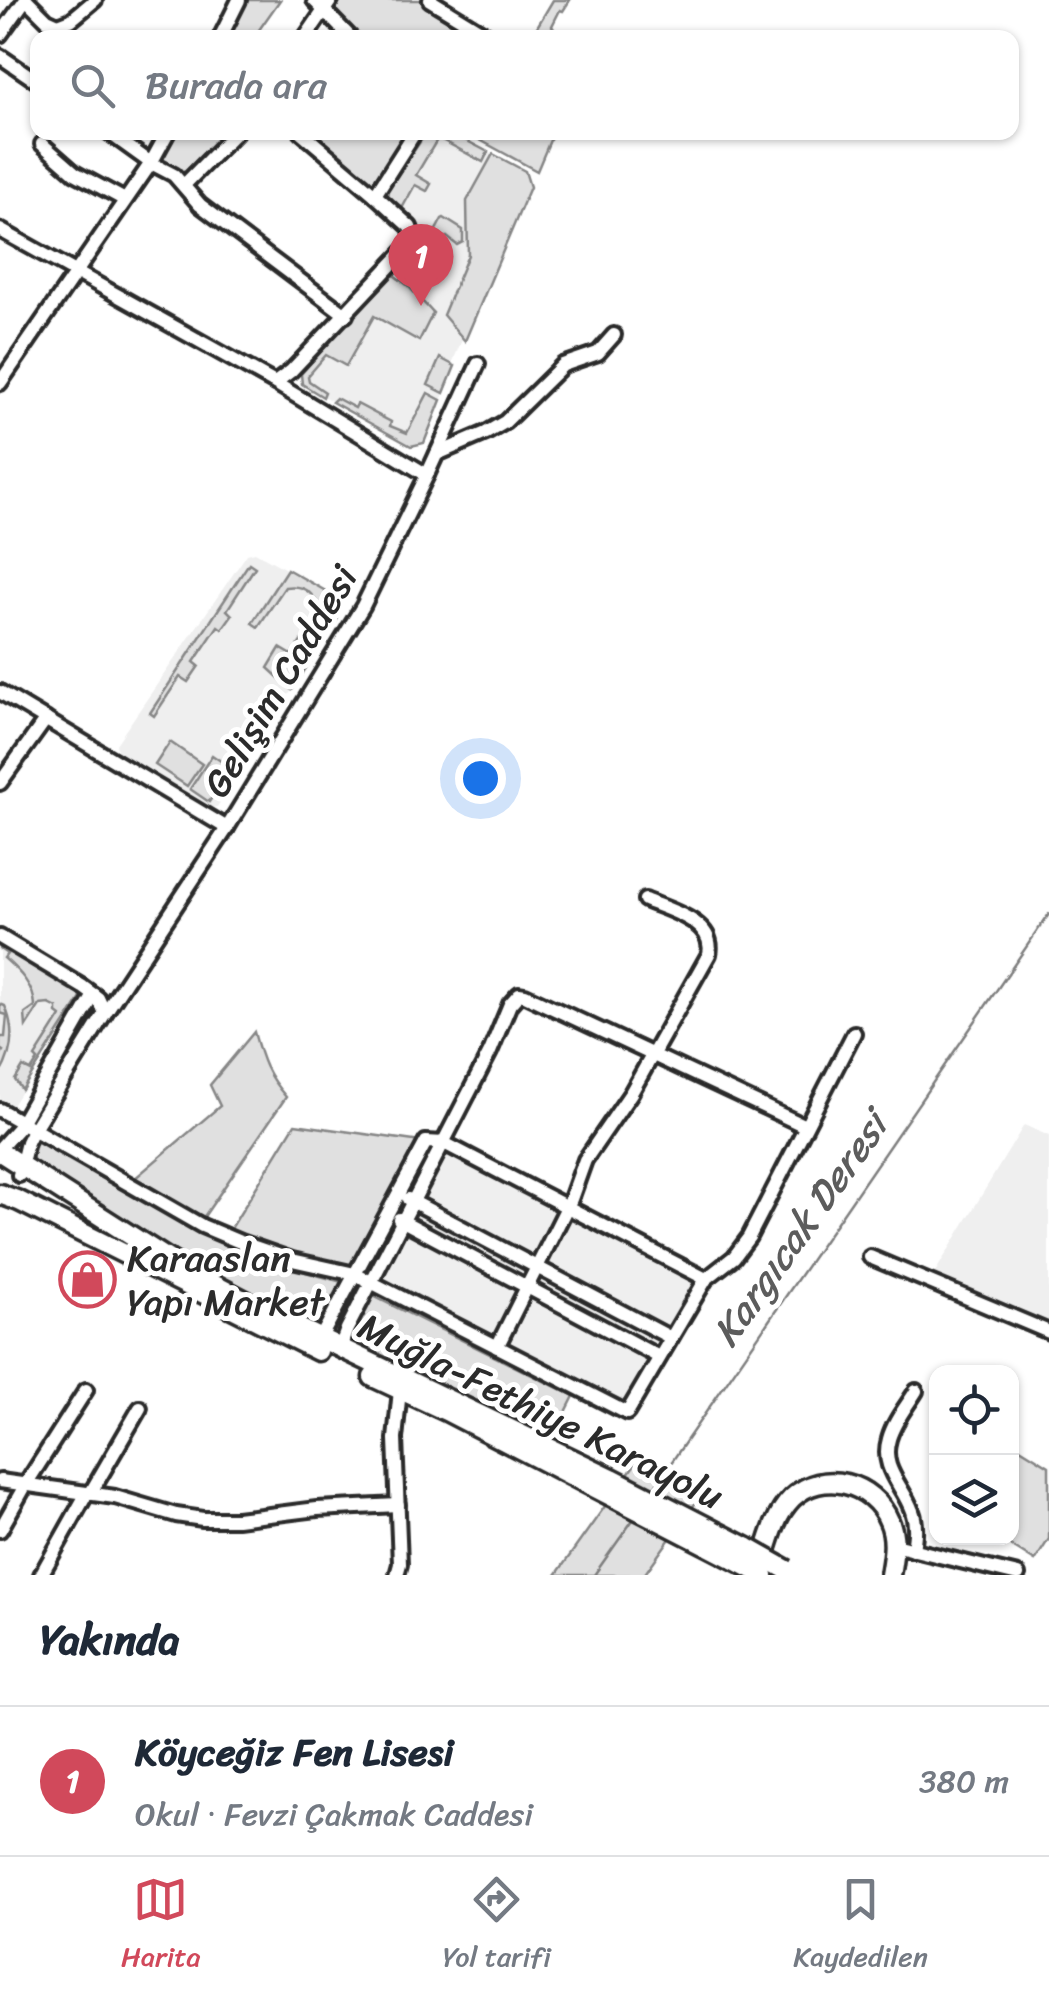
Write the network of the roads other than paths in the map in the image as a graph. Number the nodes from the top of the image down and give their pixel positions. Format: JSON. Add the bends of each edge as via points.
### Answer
{"nodes":[{"id":1,"x":26,"y":0,"type":"edge"},
{"id":2,"x":96,"y":0,"type":"edge"},
{"id":3,"x":239,"y":0,"type":"edge"},
{"id":4,"x":430,"y":0,"type":"edge"},
{"id":5,"x":323,"y":3,"type":"edge"},
{"id":6,"x":224,"y":30,"type":"edge"},
{"id":7,"x":309,"y":30,"type":"edge"},
{"id":8,"x":345,"y":30,"type":"edge"},
{"id":9,"x":475,"y":30,"type":"edge"},
{"id":10,"x":0,"y":35,"type":"edge"},
{"id":11,"x":0,"y":56,"type":"edge"},
{"id":12,"x":30,"y":77,"type":"edge"},
{"id":13,"x":119,"y":140,"type":"edge"},
{"id":14,"x":164,"y":140,"type":"edge"},
{"id":15,"x":228,"y":140,"type":"edge"},
{"id":16,"x":311,"y":140,"type":"edge"},
{"id":17,"x":411,"y":140,"type":"edge"},
{"id":18,"x":42,"y":144,"type":"dead end"},
{"id":19,"x":151,"y":163,"type":"junction"},
{"id":20,"x":184,"y":185,"type":"junction"},
{"id":21,"x":375,"y":194,"type":"junction"},
{"id":22,"x":125,"y":200,"type":"junction"},
{"id":23,"x":0,"y":230,"type":"edge"},
{"id":24,"x":75,"y":272,"type":"junction"},
{"id":25,"x":346,"y":314,"type":"junction"},
{"id":26,"x":614,"y":335,"type":"dead end"},
{"id":27,"x":478,"y":364,"type":"dead end"},
{"id":28,"x":0,"y":383,"type":"edge"},
{"id":29,"x":275,"y":383,"type":"junction"},
{"id":30,"x":437,"y":454,"type":"junction"},
{"id":31,"x":427,"y":475,"type":"junction"},
{"id":32,"x":0,"y":692,"type":"edge"},
{"id":33,"x":46,"y":719,"type":"junction"},
{"id":34,"x":0,"y":783,"type":"edge"},
{"id":35,"x":227,"y":828,"type":"junction"},
{"id":36,"x":645,"y":900,"type":"dead end"},
{"id":37,"x":0,"y":937,"type":"edge"},
{"id":38,"x":94,"y":995,"type":"junction"},
{"id":39,"x":106,"y":1013,"type":"junction"},
{"id":40,"x":854,"y":1033,"type":"dead end"},
{"id":41,"x":654,"y":1055,"type":"junction"},
{"id":42,"x":0,"y":1110,"type":"edge"},
{"id":43,"x":806,"y":1126,"type":"junction"},
{"id":44,"x":27,"y":1127,"type":"junction"},
{"id":45,"x":444,"y":1143,"type":"junction"},
{"id":46,"x":5,"y":1174,"type":"edge"},
{"id":47,"x":398,"y":1194,"type":"junction"},
{"id":48,"x":413,"y":1202,"type":"junction"},
{"id":49,"x":568,"y":1207,"type":"junction"},
{"id":50,"x":388,"y":1213,"type":"junction"},
{"id":51,"x":403,"y":1221,"type":"junction"},
{"id":52,"x":870,"y":1257,"type":"dead end"},
{"id":53,"x":538,"y":1268,"type":"junction"},
{"id":54,"x":355,"y":1274,"type":"junction"},
{"id":55,"x":706,"y":1279,"type":"junction"},
{"id":56,"x":371,"y":1282,"type":"junction"},
{"id":57,"x":528,"y":1287,"type":"junction"},
{"id":58,"x":1049,"y":1332,"type":"edge"},
{"id":59,"x":320,"y":1338,"type":"junction"},
{"id":60,"x":671,"y":1338,"type":"junction"},
{"id":61,"x":498,"y":1346,"type":"junction"},
{"id":62,"x":340,"y":1348,"type":"junction"},
{"id":63,"x":660,"y":1357,"type":"junction"},
{"id":64,"x":86,"y":1390,"type":"dead end"},
{"id":65,"x":400,"y":1390,"type":"junction"},
{"id":66,"x":916,"y":1391,"type":"dead end"},
{"id":67,"x":140,"y":1408,"type":"dead end"},
{"id":68,"x":0,"y":1480,"type":"edge"},
{"id":69,"x":26,"y":1484,"type":"junction"},
{"id":70,"x":607,"y":1485,"type":"junction"},
{"id":71,"x":88,"y":1493,"type":"junction"},
{"id":72,"x":398,"y":1505,"type":"junction"},
{"id":73,"x":0,"y":1530,"type":"edge"},
{"id":74,"x":698,"y":1535,"type":"junction"},
{"id":75,"x":894,"y":1561,"type":"edge"},
{"id":76,"x":749,"y":1567,"type":"edge"},
{"id":77,"x":792,"y":1572,"type":"edge"},
{"id":78,"x":41,"y":1575,"type":"edge"},
{"id":79,"x":397,"y":1575,"type":"edge"},
{"id":80,"x":1018,"y":1575,"type":"edge"}],
"edges":[{"from":1,"to":2,"type":"street","via":[[58,25]]},
{"from":1,"to":10,"type":"street"},
{"from":3,"to":6,"type":"street"},
{"from":4,"to":9,"type":"street"},
{"from":5,"to":7,"type":"street"},
{"from":5,"to":8,"type":"street"},
{"from":11,"to":12,"type":"street"},
{"from":13,"to":19,"type":"street"},
{"from":14,"to":19,"type":"street"},
{"from":15,"to":20,"type":"street"},
{"from":16,"to":21,"type":"street"},
{"from":17,"to":21,"type":"street"},
{"from":18,"to":22,"type":"street","via":[[75,173]]},
{"from":19,"to":20,"type":"street"},
{"from":19,"to":22,"type":"street"},
{"from":20,"to":25,"type":"street","via":[[200,205]]},
{"from":21,"to":25,"type":"street","via":[[410,228],[412,241]]},
{"from":22,"to":24,"type":"street"},
{"from":23,"to":24,"type":"street"},
{"from":24,"to":28,"type":"street"},
{"from":24,"to":29,"type":"street"},
{"from":25,"to":29,"type":"street"},
{"from":26,"to":30,"type":"street","via":[[598,353],[563,365],[504,422]]},
{"from":27,"to":30,"type":"street","name":"Gelişim Caddesi"},
{"from":29,"to":31,"type":"street"},
{"from":30,"to":31,"type":"street","name":"Gelişim Caddesi"},
{"from":31,"to":35,"type":"street","name":"Gelişim Caddesi","via":[[363,606]]},
{"from":32,"to":33,"type":"street"},
{"from":33,"to":34,"type":"street"},
{"from":33,"to":35,"type":"street"},
{"from":35,"to":39,"type":"street","name":"Gelişim Caddesi"},
{"from":36,"to":41,"type":"street","via":[[702,928],[711,948]]},
{"from":37,"to":38,"type":"street"},
{"from":38,"to":39,"type":"street"},
{"from":38,"to":44,"type":"street","name":"Gelişim Caddesi"},
{"from":39,"to":44,"type":"street","name":"Gelişim Caddesi"},
{"from":40,"to":43,"type":"street"},
{"from":41,"to":43,"type":"street"},
{"from":41,"to":45,"type":"street","via":[[519,994]]},
{"from":41,"to":49,"type":"street","via":[[585,1160]]},
{"from":42,"to":44,"type":"street"},
{"from":43,"to":55,"type":"street","via":[[749,1238]]},
{"from":44,"to":46,"type":"street","name":"Gelişim Caddesi"},
{"from":44,"to":46,"type":"street","name":"Gelişim Caddesi"},
{"from":44,"to":54,"type":"street","via":[[220,1235]]},
{"from":45,"to":47,"type":"street","via":[[426,1142]]},
{"from":45,"to":48,"type":"street"},
{"from":45,"to":49,"type":"street"},
{"from":46,"to":59,"type":"highway","name":"Muğla-Fethiye Karayolu"},
{"from":46,"to":65,"type":"highway","name":"Muğla-Fethiye Karayolu","via":[[19,1200]]},
{"from":47,"to":48,"type":"street"},
{"from":47,"to":50,"type":"street"},
{"from":48,"to":51,"type":"street"},
{"from":48,"to":53,"type":"street"},
{"from":49,"to":53,"type":"street"},
{"from":49,"to":55,"type":"street"},
{"from":50,"to":51,"type":"street"},
{"from":50,"to":54,"type":"street"},
{"from":51,"to":56,"type":"street"},
{"from":51,"to":57,"type":"street"},
{"from":52,"to":58,"type":"street"},
{"from":53,"to":57,"type":"street"},
{"from":53,"to":60,"type":"street"},
{"from":54,"to":56,"type":"street"},
{"from":54,"to":59,"type":"street"},
{"from":55,"to":60,"type":"street"},
{"from":56,"to":61,"type":"street"},
{"from":56,"to":62,"type":"street"},
{"from":57,"to":61,"type":"street"},
{"from":57,"to":63,"type":"street"},
{"from":59,"to":62,"type":"highway","name":"Muğla-Fethiye Karayolu"},
{"from":60,"to":63,"type":"street"},
{"from":61,"to":63,"type":"street","via":[[627,1413]]},
{"from":62,"to":70,"type":"highway","name":"Muğla-Fethiye Karayolu"},
{"from":64,"to":69,"type":"street"},
{"from":65,"to":70,"type":"highway","name":"Muğla-Fethiye Karayolu"},
{"from":65,"to":72,"type":"street"},
{"from":66,"to":75,"type":"street","via":[[890,1433],[886,1454],[914,1513],[915,1527]]},
{"from":67,"to":71,"type":"street"},
{"from":68,"to":69,"type":"street"},
{"from":69,"to":71,"type":"street"},
{"from":69,"to":73,"type":"street"},
{"from":70,"to":74,"type":"highway","name":"Muğla-Fethiye Karayolu"},
{"from":71,"to":72,"type":"street","via":[[216,1519]]},
{"from":71,"to":78,"type":"street"},
{"from":72,"to":79,"type":"street"},
{"from":74,"to":76,"type":"highway","name":"Muğla-Fethiye Karayolu"},
{"from":74,"to":76,"type":"highway","name":"Muğla-Fethiye Karayolu"},
{"from":75,"to":76,"type":"highway","via":[[889,1520],[870,1496],[840,1481],[802,1490],[786,1505]]},
{"from":75,"to":80,"type":"street"},
{"from":76,"to":77,"type":"highway","name":"Muğla-Fethiye Karayolu","bridge":true}]}
